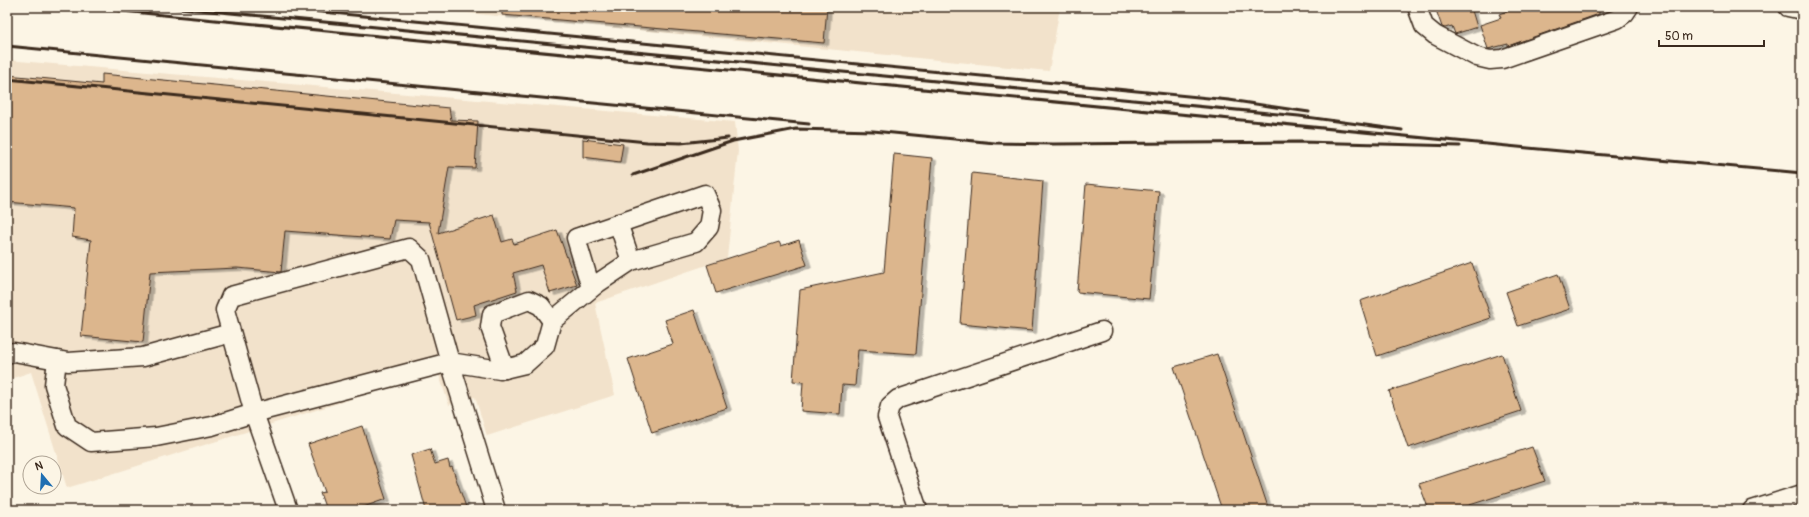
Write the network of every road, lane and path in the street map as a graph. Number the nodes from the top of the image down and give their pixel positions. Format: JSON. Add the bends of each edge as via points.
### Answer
{"nodes":[{"id":1,"x":1417,"y":7,"type":"edge"},
{"id":2,"x":1629,"y":7,"type":"edge"},
{"id":3,"x":1788,"y":7,"type":"edge"},
{"id":4,"x":1802,"y":10,"type":"edge"},
{"id":5,"x":618,"y":223,"type":"junction"},
{"id":6,"x":631,"y":261,"type":"junction"},
{"id":7,"x":591,"y":288,"type":"junction"},
{"id":8,"x":552,"y":321,"type":"junction"},
{"id":9,"x":1102,"y":331,"type":"dead end"},
{"id":10,"x":231,"y":333,"type":"junction"},
{"id":11,"x":7,"y":354,"type":"edge"},
{"id":12,"x":57,"y":360,"type":"junction"},
{"id":13,"x":450,"y":362,"type":"junction"},
{"id":14,"x":505,"y":369,"type":"junction"},
{"id":15,"x":254,"y":413,"type":"junction"},
{"id":16,"x":1802,"y":494,"type":"edge"},
{"id":17,"x":288,"y":510,"type":"edge"},
{"id":18,"x":496,"y":510,"type":"edge"},
{"id":19,"x":918,"y":510,"type":"edge"},
{"id":20,"x":1752,"y":510,"type":"edge"}],
"edges":[{"from":1,"to":2,"type":"street","via":[[1424,26],[1435,35],[1477,57],[1490,60],[1502,59],[1617,19]]},
{"from":3,"to":4,"type":"street"},
{"from":5,"to":6,"type":"street"},
{"from":5,"to":6,"type":"street","via":[[705,194],[712,210],[709,227],[696,242]]},
{"from":5,"to":7,"type":"street","via":[[576,238]]},
{"from":6,"to":7,"type":"street"},
{"from":7,"to":8,"type":"street"},
{"from":8,"to":14,"type":"street","via":[[545,346],[525,364]]},
{"from":8,"to":14,"type":"street","via":[[541,306],[530,300],[492,314],[490,327]]},
{"from":9,"to":19,"type":"street","via":[[898,398],[890,406],[887,417]]},
{"from":10,"to":12,"type":"street","via":[[143,357],[68,362]]},
{"from":10,"to":13,"type":"street","via":[[225,310],[231,296],[409,248],[421,259]]},
{"from":10,"to":15,"type":"street"},
{"from":11,"to":12,"type":"street","via":[[14,352]]},
{"from":12,"to":15,"type":"street","via":[[54,385],[67,426],[91,442],[156,437],[212,426]]},
{"from":13,"to":14,"type":"street"},
{"from":13,"to":15,"type":"street"},
{"from":13,"to":18,"type":"street"},
{"from":15,"to":17,"type":"street"},
{"from":16,"to":20,"type":"street"}]}
